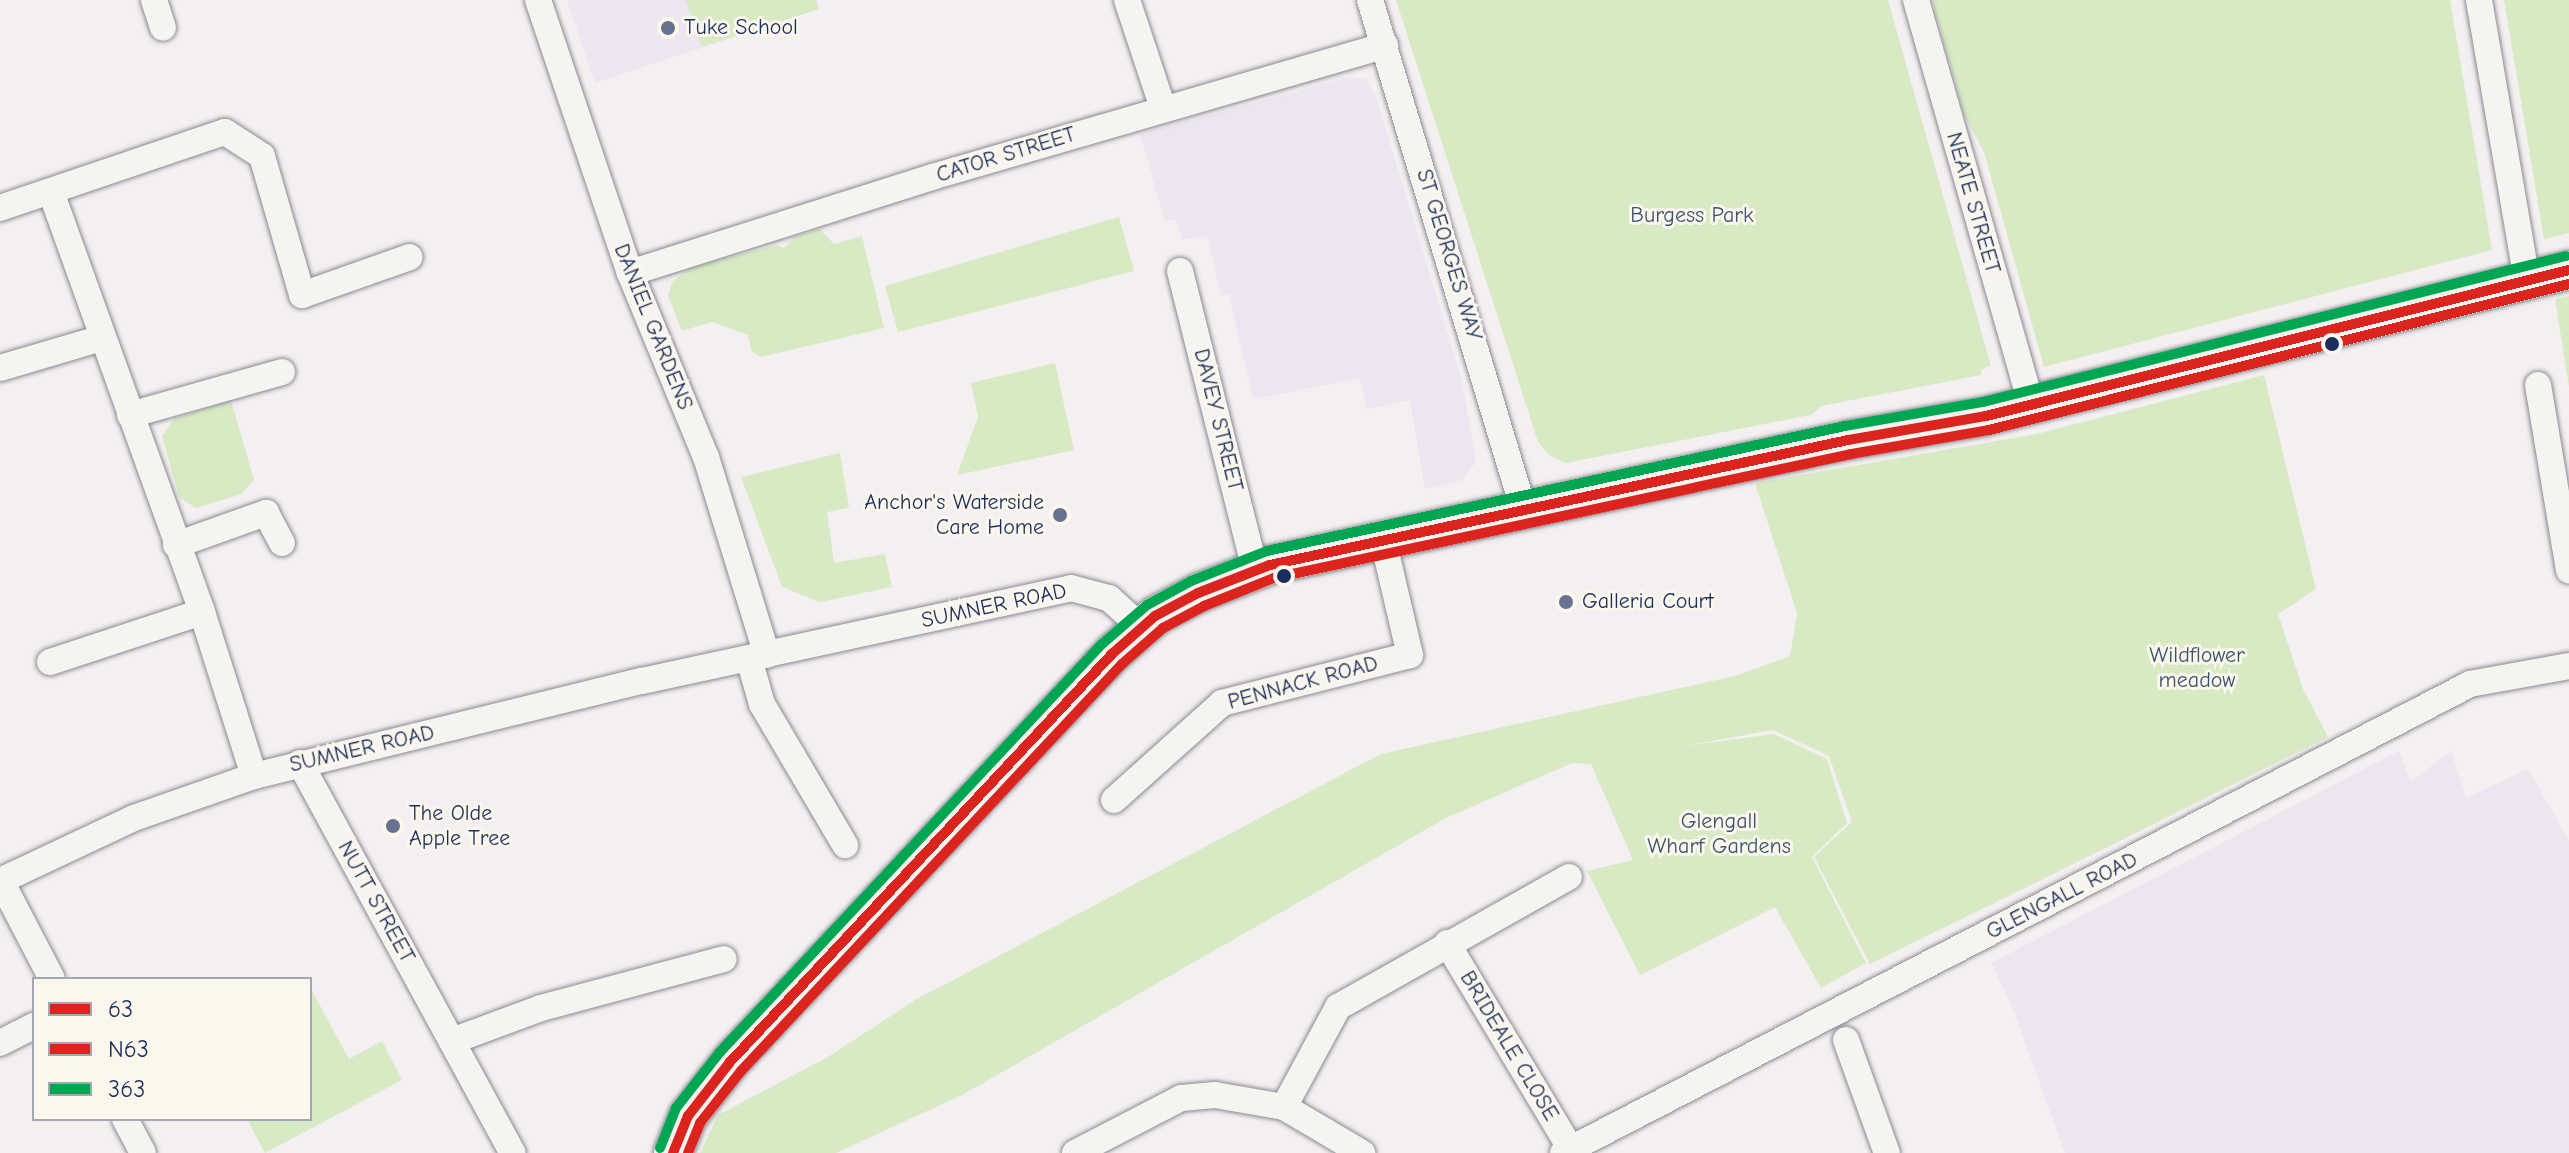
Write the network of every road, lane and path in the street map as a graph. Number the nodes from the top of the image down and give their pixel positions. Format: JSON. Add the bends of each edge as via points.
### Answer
{"nodes":[{"id":1,"x":154,"y":0,"type":"edge"},
{"id":2,"x":538,"y":0,"type":"edge"},
{"id":3,"x":1127,"y":0,"type":"edge"},
{"id":4,"x":1370,"y":0,"type":"edge"},
{"id":5,"x":1916,"y":0,"type":"edge"},
{"id":6,"x":2479,"y":0,"type":"edge"},
{"id":7,"x":163,"y":28,"type":"dead end"},
{"id":8,"x":1385,"y":45,"type":"junction"},
{"id":9,"x":1163,"y":108,"type":"junction"},
{"id":10,"x":51,"y":192,"type":"junction"},
{"id":11,"x":0,"y":208,"type":"edge"},
{"id":12,"x":410,"y":257,"type":"dead end"},
{"id":13,"x":2569,"y":270,"type":"edge"},
{"id":14,"x":1180,"y":271,"type":"dead end"},
{"id":15,"x":630,"y":273,"type":"junction"},
{"id":16,"x":2527,"y":281,"type":"junction"},
{"id":17,"x":102,"y":338,"type":"junction"},
{"id":18,"x":0,"y":368,"type":"edge"},
{"id":19,"x":282,"y":372,"type":"dead end"},
{"id":20,"x":2538,"y":385,"type":"dead end"},
{"id":21,"x":2031,"y":405,"type":"junction"},
{"id":22,"x":130,"y":415,"type":"junction"},
{"id":23,"x":1524,"y":511,"type":"junction"},
{"id":24,"x":1383,"y":540,"type":"junction"},
{"id":25,"x":282,"y":543,"type":"dead end"},
{"id":26,"x":176,"y":545,"type":"junction"},
{"id":27,"x":1255,"y":570,"type":"junction"},
{"id":28,"x":2569,"y":570,"type":"edge"},
{"id":29,"x":202,"y":612,"type":"junction"},
{"id":30,"x":1141,"y":627,"type":"junction"},
{"id":31,"x":758,"y":657,"type":"junction"},
{"id":32,"x":50,"y":662,"type":"dead end"},
{"id":33,"x":2569,"y":666,"type":"edge"},
{"id":34,"x":300,"y":763,"type":"junction"},
{"id":35,"x":254,"y":776,"type":"junction"},
{"id":36,"x":1114,"y":800,"type":"dead end"},
{"id":37,"x":845,"y":845,"type":"dead end"},
{"id":38,"x":1569,"y":877,"type":"dead end"},
{"id":39,"x":1,"y":881,"type":"edge"},
{"id":40,"x":1447,"y":943,"type":"junction"},
{"id":41,"x":724,"y":959,"type":"dead end"},
{"id":42,"x":51,"y":977,"type":"edge"},
{"id":43,"x":32,"y":1027,"type":"edge"},
{"id":44,"x":1846,"y":1040,"type":"dead end"},
{"id":45,"x":452,"y":1041,"type":"junction"},
{"id":46,"x":0,"y":1043,"type":"edge"},
{"id":47,"x":1284,"y":1107,"type":"junction"},
{"id":48,"x":126,"y":1121,"type":"edge"},
{"id":49,"x":676,"y":1144,"type":"edge"},
{"id":50,"x":1567,"y":1151,"type":"edge"},
{"id":51,"x":143,"y":1153,"type":"edge"},
{"id":52,"x":513,"y":1153,"type":"edge"},
{"id":53,"x":1075,"y":1153,"type":"edge"},
{"id":54,"x":1362,"y":1153,"type":"edge"},
{"id":55,"x":1887,"y":1153,"type":"edge"}],
"edges":[{"from":1,"to":7,"type":"street"},
{"from":2,"to":15,"type":"street","name":"DANIEL GARDENS"},
{"from":3,"to":9,"type":"street"},
{"from":4,"to":8,"type":"street","name":"ST GEORGES WAY"},
{"from":5,"to":21,"type":"street","name":"NEATE STREET"},
{"from":6,"to":16,"type":"street"},
{"from":8,"to":9,"type":"street","name":"CATOR STREET"},
{"from":8,"to":23,"type":"street","name":"ST GEORGES WAY"},
{"from":9,"to":15,"type":"street","name":"CATOR STREET"},
{"from":10,"to":11,"type":"street"},
{"from":10,"to":12,"type":"street","via":[[225,132],[262,156],[302,295]]},
{"from":10,"to":17,"type":"street"},
{"from":13,"to":16,"type":"main road"},
{"from":14,"to":27,"type":"street","name":"DAVEY STREET"},
{"from":15,"to":31,"type":"street","name":"DANIEL GARDENS","via":[[706,457]]},
{"from":16,"to":21,"type":"main road"},
{"from":17,"to":18,"type":"street"},
{"from":17,"to":22,"type":"street"},
{"from":19,"to":22,"type":"street"},
{"from":20,"to":28,"type":"street"},
{"from":21,"to":23,"type":"main road"},
{"from":22,"to":26,"type":"street"},
{"from":23,"to":24,"type":"main road"},
{"from":24,"to":27,"type":"main road"},
{"from":24,"to":36,"type":"street","name":"PENNACK ROAD","via":[[1410,655],[1222,703]]},
{"from":25,"to":26,"type":"street","via":[[266,513]]},
{"from":26,"to":29,"type":"street"},
{"from":27,"to":30,"type":"main road","via":[[1185,599]]},
{"from":29,"to":32,"type":"street"},
{"from":29,"to":35,"type":"street"},
{"from":30,"to":31,"type":"street","name":"SUMNER ROAD","via":[[1109,598],[1071,588]]},
{"from":30,"to":49,"type":"main road","via":[[730,1062]]},
{"from":31,"to":34,"type":"street","name":"SUMNER ROAD"},
{"from":31,"to":37,"type":"street","name":"DANIEL GARDENS","via":[[762,704]]},
{"from":33,"to":50,"type":"street","name":"GLENGALL ROAD","via":[[2470,684]]},
{"from":34,"to":35,"type":"street","name":"SUMNER ROAD"},
{"from":34,"to":45,"type":"street","name":"NUTT STREET"},
{"from":35,"to":39,"type":"street","name":"SUMNER ROAD","via":[[134,818]]},
{"from":38,"to":40,"type":"street"},
{"from":39,"to":42,"type":"street"},
{"from":40,"to":47,"type":"street","via":[[1338,1007]]},
{"from":40,"to":50,"type":"street","name":"BRIDEALE CLOSE"},
{"from":41,"to":45,"type":"street","via":[[541,1008]]},
{"from":43,"to":46,"type":"street"},
{"from":44,"to":55,"type":"street"},
{"from":45,"to":52,"type":"street","name":"NUTT STREET"},
{"from":47,"to":53,"type":"street","via":[[1253,1098],[1181,1098]]},
{"from":47,"to":54,"type":"street"},
{"from":48,"to":51,"type":"street"}]}
